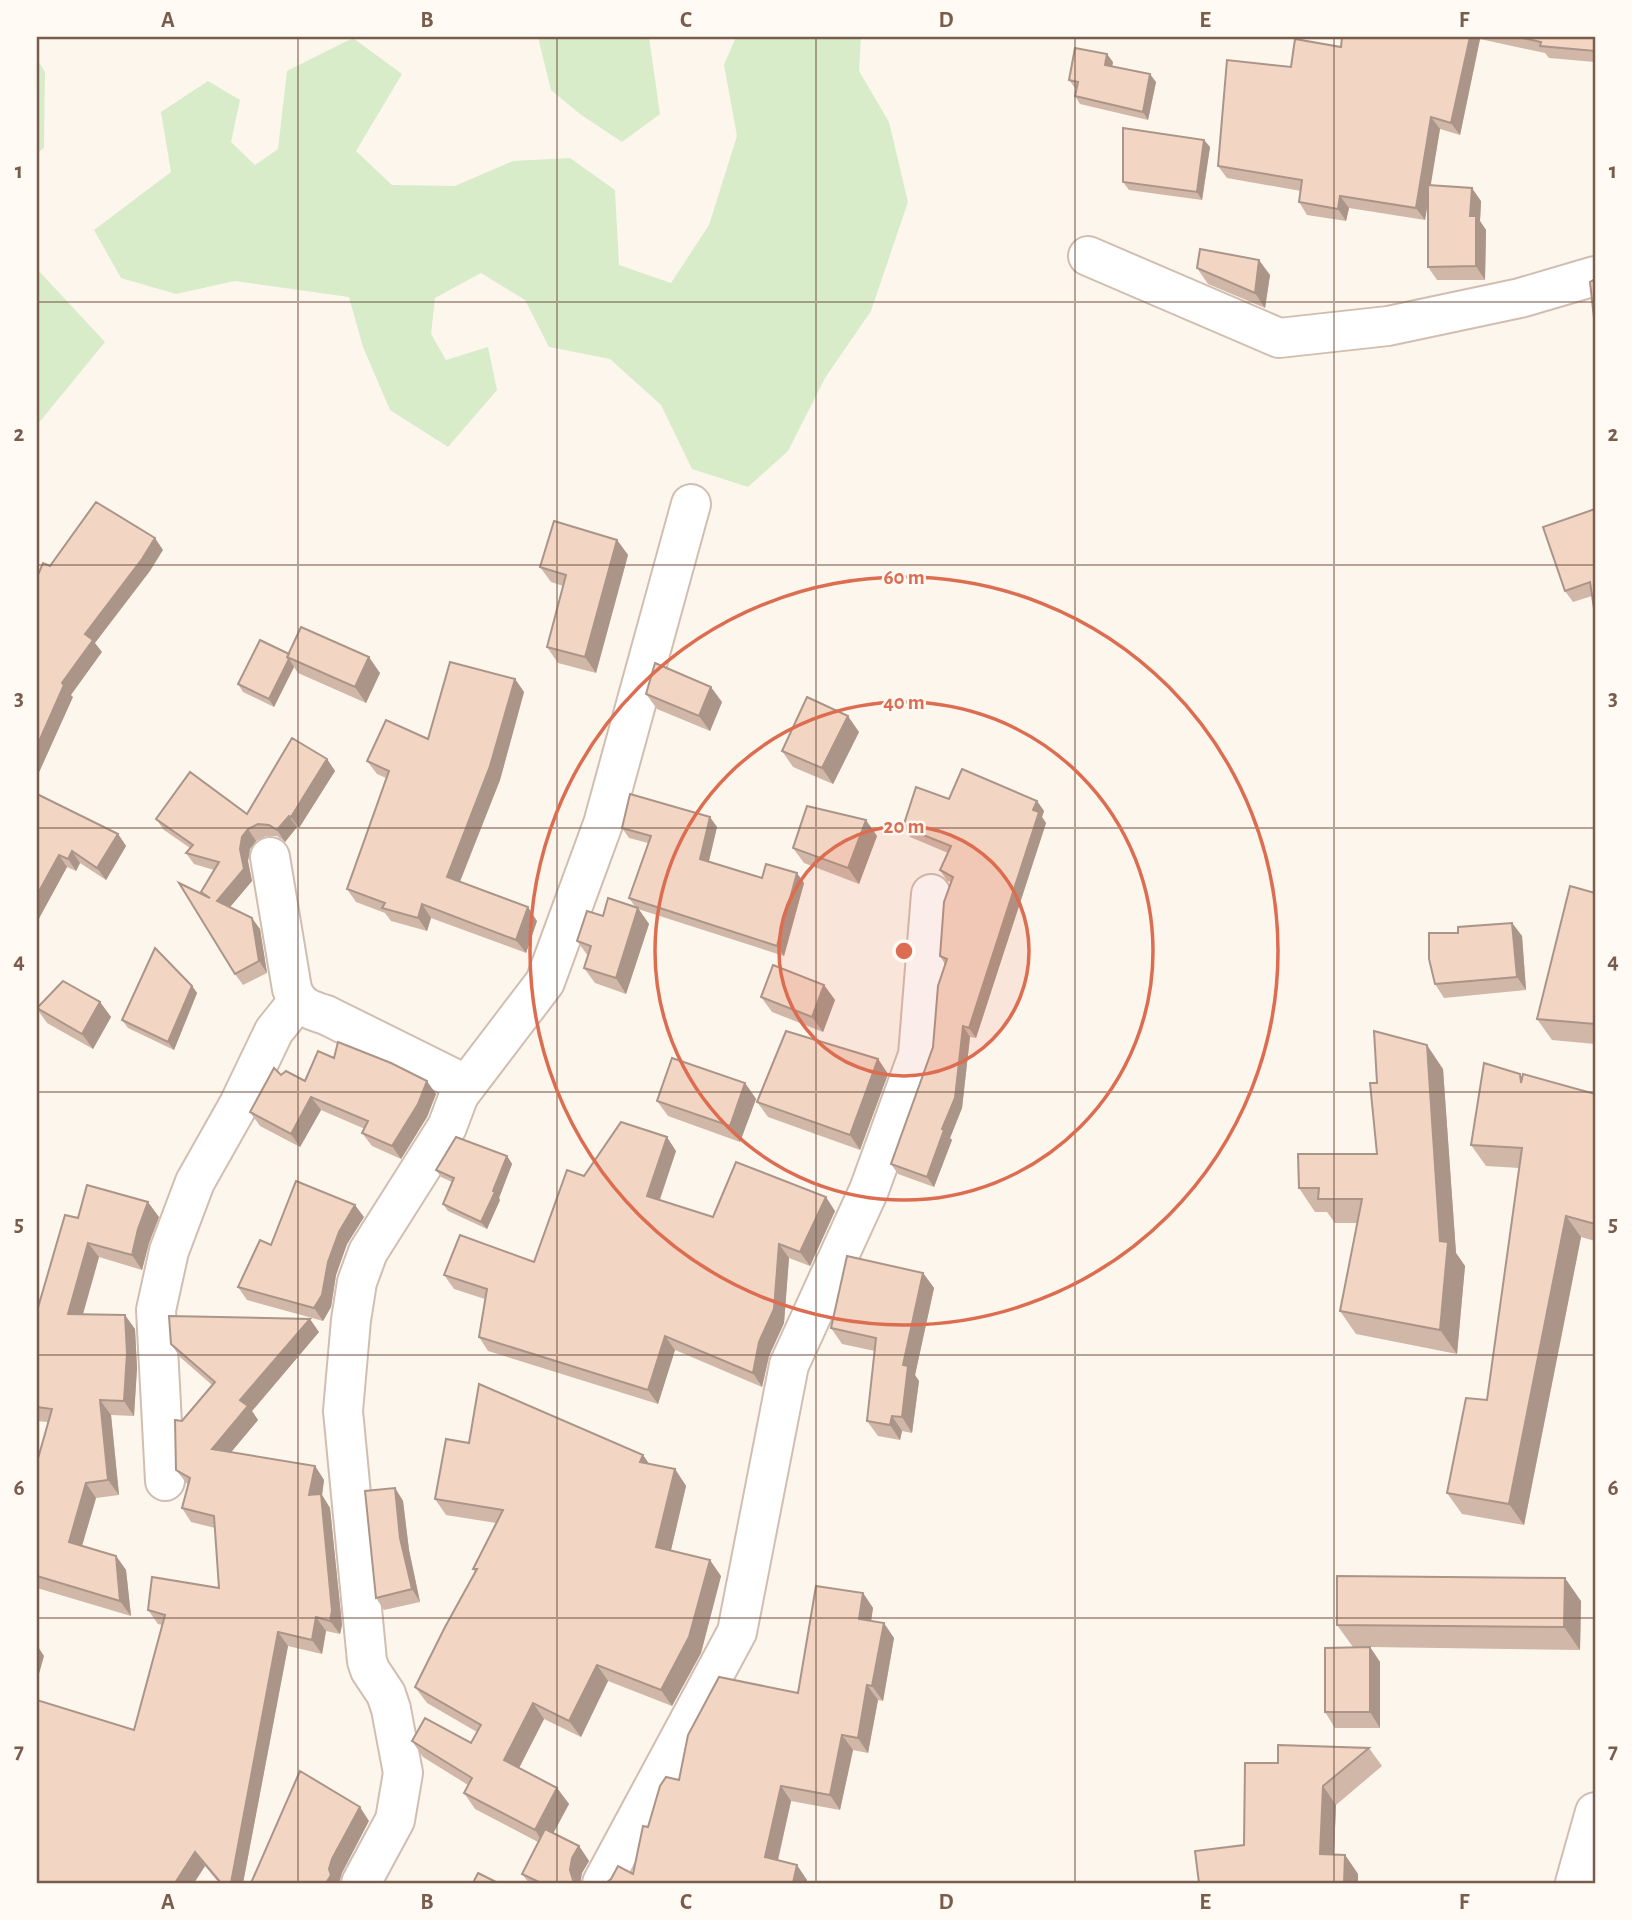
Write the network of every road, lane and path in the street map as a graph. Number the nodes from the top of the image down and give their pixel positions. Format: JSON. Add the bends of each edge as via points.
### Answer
{"nodes":[{"id":1,"x":1087,"y":256,"type":"dead end"},
{"id":2,"x":1595,"y":276,"type":"edge"},
{"id":3,"x":691,"y":504,"type":"dead end"},
{"id":4,"x":270,"y":857,"type":"dead end"},
{"id":5,"x":931,"y":894,"type":"dead end"},
{"id":6,"x":298,"y":1001,"type":"junction"},
{"id":7,"x":459,"y":1095,"type":"junction"},
{"id":8,"x":165,"y":1482,"type":"dead end"},
{"id":9,"x":1595,"y":1812,"type":"edge"},
{"id":10,"x":361,"y":1883,"type":"edge"},
{"id":11,"x":602,"y":1883,"type":"edge"},
{"id":12,"x":1575,"y":1883,"type":"edge"}],
"edges":[{"from":1,"to":2,"type":"street","via":[[1279,338],[1388,326],[1520,298]]},
{"from":3,"to":7,"type":"street","via":[[603,824],[545,982]]},
{"from":4,"to":6,"type":"street","via":[[292,989]]},
{"from":5,"to":11,"type":"street","via":[[918,1055],[869,1190],[789,1365],[737,1632]]},
{"from":6,"to":7,"type":"street","via":[[453,1078]]},
{"from":6,"to":8,"type":"street","via":[[274,1031],[195,1182],[169,1251],[156,1310]]},
{"from":7,"to":10,"type":"street","via":[[447,1127],[368,1252],[351,1320],[343,1411],[367,1661],[391,1709],[403,1773],[395,1820]]},
{"from":9,"to":12,"type":"street"}]}
